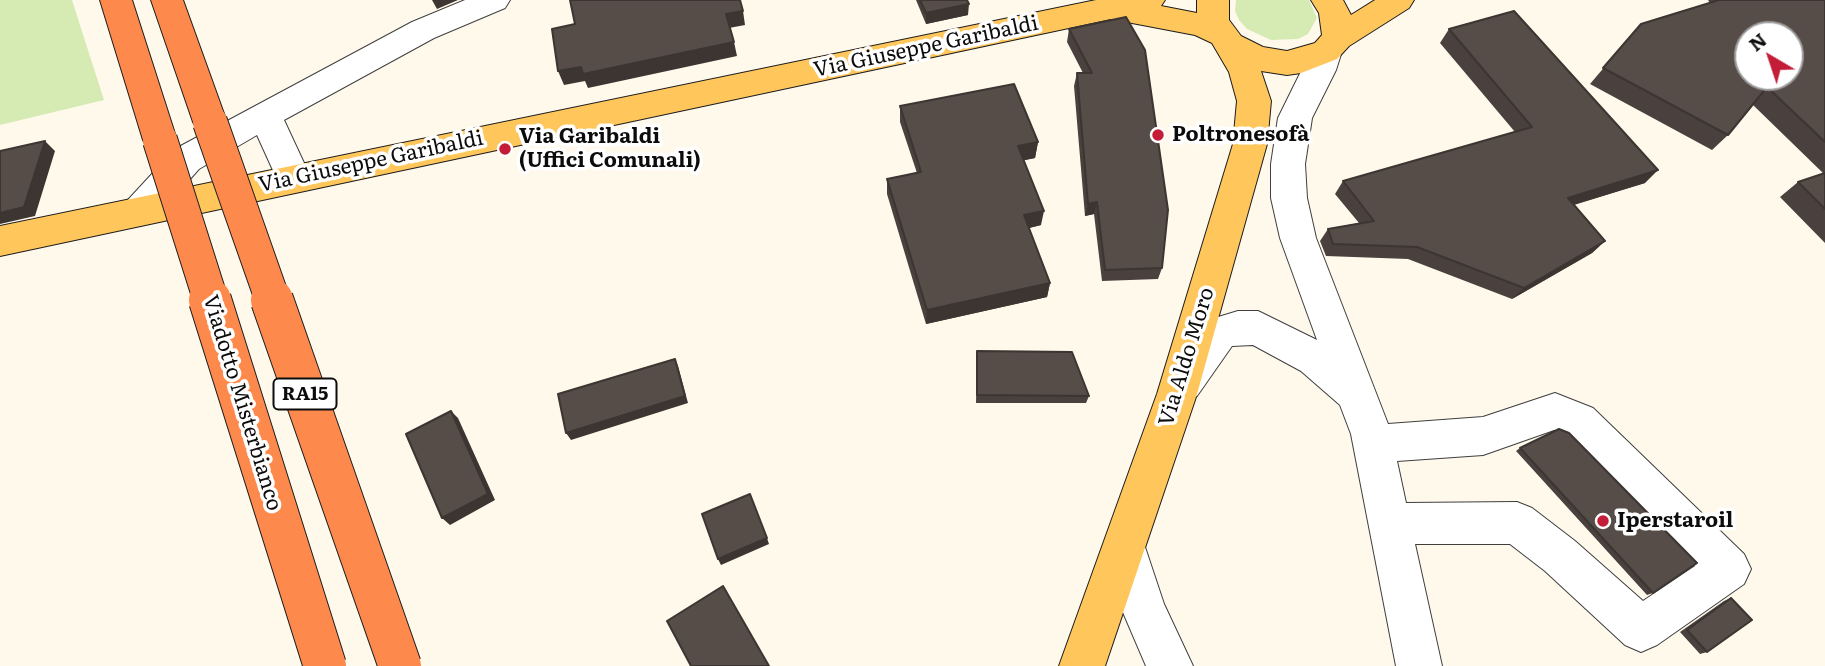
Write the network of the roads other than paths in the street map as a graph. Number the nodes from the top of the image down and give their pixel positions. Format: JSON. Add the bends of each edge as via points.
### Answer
{"nodes":[{"id":1,"x":116,"y":0,"type":"edge"},
{"id":2,"x":167,"y":0,"type":"edge"},
{"id":3,"x":494,"y":0,"type":"edge"},
{"id":4,"x":1149,"y":0,"type":"edge"},
{"id":5,"x":1327,"y":0,"type":"edge"},
{"id":6,"x":1398,"y":0,"type":"edge"},
{"id":7,"x":1112,"y":9,"type":"junction"},
{"id":8,"x":1216,"y":20,"type":"edge"},
{"id":9,"x":1332,"y":45,"type":"junction"},
{"id":10,"x":265,"y":115,"type":"junction"},
{"id":11,"x":293,"y":178,"type":"junction"},
{"id":12,"x":138,"y":212,"type":"junction"},
{"id":13,"x":0,"y":241,"type":"edge"},
{"id":14,"x":1177,"y":394,"type":"junction"},
{"id":15,"x":1356,"y":395,"type":"junction"},
{"id":16,"x":1373,"y":444,"type":"junction"},
{"id":17,"x":1390,"y":524,"type":"junction"},
{"id":18,"x":1125,"y":547,"type":"junction"},
{"id":19,"x":325,"y":666,"type":"edge"},
{"id":20,"x":400,"y":666,"type":"edge"},
{"id":21,"x":1082,"y":666,"type":"edge"},
{"id":22,"x":1170,"y":666,"type":"edge"},
{"id":23,"x":1419,"y":666,"type":"edge"}],
"edges":[{"from":1,"to":19,"type":"highway","name":"Viadotto Misterbianco","number":"RA15","bridge":true},
{"from":2,"to":20,"type":"highway","number":"RA15","bridge":true},
{"from":3,"to":10,"type":"street","via":[[424,30]]},
{"from":4,"to":7,"type":"main road","name":"Via Giuseppe Garibaldi"},
{"from":5,"to":9,"type":"main road","via":[[1335,12]]},
{"from":6,"to":9,"type":"main road"},
{"from":7,"to":8,"type":"main road","via":[[1202,25]]},
{"from":7,"to":11,"type":"main road","name":"Via Giuseppe Garibaldi"},
{"from":8,"to":9,"type":"main road","via":[[1256,58],[1301,61]]},
{"from":8,"to":14,"type":"main road","name":"Via Aldo Moro","via":[[1245,72],[1254,101],[1250,144]]},
{"from":9,"to":15,"type":"street","via":[[1295,118],[1288,164],[1289,198],[1298,238]]},
{"from":10,"to":11,"type":"street"},
{"from":10,"to":12,"type":"street","via":[[187,159]]},
{"from":11,"to":12,"type":"main road","name":"Via Giuseppe Garibaldi"},
{"from":12,"to":13,"type":"main road","name":"Via Giuseppe Garibaldi"},
{"from":14,"to":15,"type":"street","via":[[1219,332],[1258,328],[1315,359]]},
{"from":14,"to":18,"type":"main road","name":"Via Aldo Moro"},
{"from":15,"to":16,"type":"street"},
{"from":16,"to":17,"type":"street"},
{"from":16,"to":17,"type":"street","via":[[1483,436],[1555,411],[1579,421],[1729,569],[1641,629],[1517,523]]},
{"from":17,"to":23,"type":"street"},
{"from":18,"to":21,"type":"main road","name":"Via Aldo Moro"},
{"from":18,"to":22,"type":"street","via":[[1144,610]]}]}
